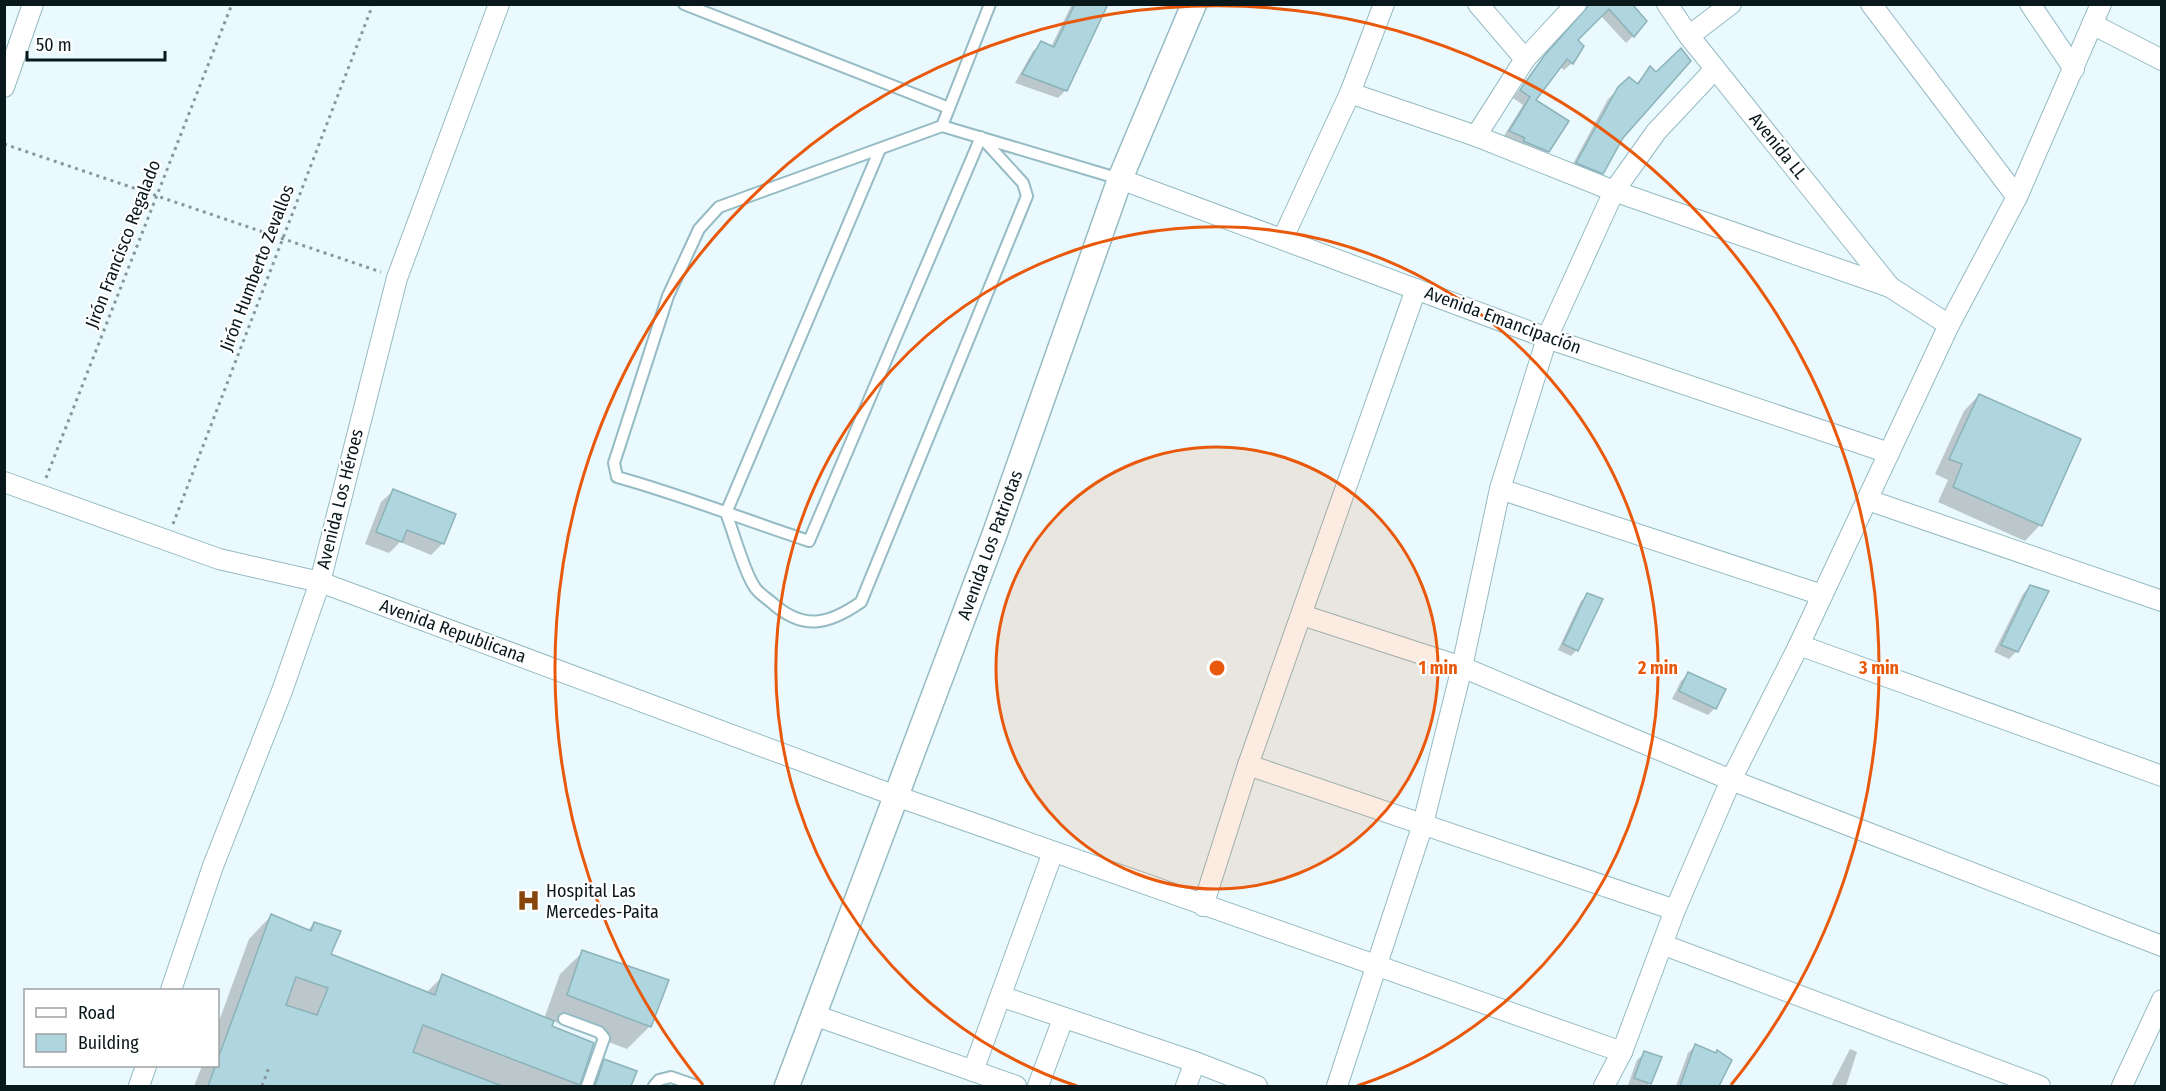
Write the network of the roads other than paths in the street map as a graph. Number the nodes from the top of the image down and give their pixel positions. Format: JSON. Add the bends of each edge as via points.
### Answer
{"nodes":[{"id":1,"x":33,"y":4,"type":"edge"},
{"id":2,"x":499,"y":4,"type":"edge"},
{"id":3,"x":684,"y":4,"type":"edge"},
{"id":4,"x":990,"y":4,"type":"edge"},
{"id":5,"x":1194,"y":4,"type":"edge"},
{"id":6,"x":1384,"y":4,"type":"edge"},
{"id":7,"x":1478,"y":4,"type":"edge"},
{"id":8,"x":1576,"y":4,"type":"edge"},
{"id":9,"x":1667,"y":4,"type":"edge"},
{"id":10,"x":1731,"y":4,"type":"edge"},
{"id":11,"x":1871,"y":4,"type":"edge"},
{"id":12,"x":2030,"y":4,"type":"edge"},
{"id":13,"x":2101,"y":4,"type":"edge"},
{"id":14,"x":2092,"y":24,"type":"junction"},
{"id":15,"x":1689,"y":36,"type":"junction"},
{"id":16,"x":1525,"y":59,"type":"junction"},
{"id":17,"x":2162,"y":60,"type":"edge"},
{"id":18,"x":1715,"y":69,"type":"junction"},
{"id":19,"x":2074,"y":69,"type":"junction"},
{"id":20,"x":4,"y":87,"type":"edge"},
{"id":21,"x":1350,"y":93,"type":"junction"},
{"id":22,"x":949,"y":108,"type":"junction"},
{"id":23,"x":942,"y":126,"type":"junction"},
{"id":24,"x":1476,"y":136,"type":"junction"},
{"id":25,"x":981,"y":137,"type":"junction"},
{"id":26,"x":880,"y":149,"type":"junction"},
{"id":27,"x":1120,"y":179,"type":"junction"},
{"id":28,"x":1614,"y":191,"type":"junction"},
{"id":29,"x":2017,"y":197,"type":"junction"},
{"id":30,"x":1283,"y":238,"type":"junction"},
{"id":31,"x":1890,"y":287,"type":"junction"},
{"id":32,"x":1416,"y":288,"type":"junction"},
{"id":33,"x":1949,"y":325,"type":"junction"},
{"id":34,"x":1547,"y":338,"type":"junction"},
{"id":35,"x":1888,"y":453,"type":"junction"},
{"id":36,"x":6,"y":487,"type":"edge"},
{"id":37,"x":1500,"y":489,"type":"junction"},
{"id":38,"x":1868,"y":500,"type":"junction"},
{"id":39,"x":726,"y":513,"type":"junction"},
{"id":40,"x":320,"y":582,"type":"junction"},
{"id":41,"x":1822,"y":595,"type":"junction"},
{"id":42,"x":2162,"y":601,"type":"edge"},
{"id":43,"x":1302,"y":615,"type":"junction"},
{"id":44,"x":1799,"y":645,"type":"junction"},
{"id":45,"x":1462,"y":667,"type":"junction"},
{"id":46,"x":1248,"y":765,"type":"junction"},
{"id":47,"x":2162,"y":776,"type":"edge"},
{"id":48,"x":1731,"y":780,"type":"junction"},
{"id":49,"x":896,"y":796,"type":"junction"},
{"id":50,"x":1423,"y":824,"type":"junction"},
{"id":51,"x":1053,"y":852,"type":"junction"},
{"id":52,"x":1203,"y":906,"type":"junction"},
{"id":53,"x":1675,"y":910,"type":"junction"},
{"id":54,"x":1664,"y":945,"type":"junction"},
{"id":55,"x":2162,"y":946,"type":"edge"},
{"id":56,"x":1377,"y":965,"type":"junction"},
{"id":57,"x":171,"y":989,"type":"edge"},
{"id":58,"x":1002,"y":997,"type":"junction"},
{"id":59,"x":2162,"y":1000,"type":"edge"},
{"id":60,"x":813,"y":1015,"type":"junction"},
{"id":61,"x":564,"y":1019,"type":"dead end"},
{"id":62,"x":1063,"y":1019,"type":"junction"},
{"id":63,"x":1622,"y":1052,"type":"junction"},
{"id":64,"x":1195,"y":1062,"type":"junction"},
{"id":65,"x":145,"y":1067,"type":"edge"},
{"id":66,"x":974,"y":1071,"type":"junction"},
{"id":67,"x":139,"y":1086,"type":"edge"},
{"id":68,"x":587,"y":1086,"type":"edge"},
{"id":69,"x":654,"y":1086,"type":"edge"},
{"id":70,"x":696,"y":1086,"type":"edge"},
{"id":71,"x":787,"y":1086,"type":"edge"},
{"id":72,"x":1016,"y":1086,"type":"edge"},
{"id":73,"x":1038,"y":1086,"type":"edge"},
{"id":74,"x":1186,"y":1086,"type":"edge"},
{"id":75,"x":1257,"y":1086,"type":"edge"},
{"id":76,"x":1337,"y":1086,"type":"edge"},
{"id":77,"x":1604,"y":1086,"type":"edge"},
{"id":78,"x":2040,"y":1086,"type":"edge"},
{"id":79,"x":2122,"y":1086,"type":"edge"}],
"edges":[{"from":1,"to":20,"type":"street"},
{"from":2,"to":40,"type":"street","name":"Avenida Los Héroes","via":[[397,278]]},
{"from":3,"to":22,"type":"lane"},
{"from":4,"to":22,"type":"lane"},
{"from":5,"to":27,"type":"street","name":"Avenida Los Patriotas"},
{"from":6,"to":21,"type":"street"},
{"from":7,"to":16,"type":"street"},
{"from":8,"to":16,"type":"street"},
{"from":9,"to":15,"type":"street","name":"Avenida LL"},
{"from":10,"to":15,"type":"street"},
{"from":11,"to":29,"type":"street"},
{"from":12,"to":19,"type":"street"},
{"from":13,"to":14,"type":"street"},
{"from":14,"to":17,"type":"street"},
{"from":14,"to":19,"type":"street"},
{"from":15,"to":18,"type":"street","name":"Avenida LL"},
{"from":16,"to":24,"type":"street"},
{"from":18,"to":28,"type":"street","via":[[1656,132]]},
{"from":18,"to":31,"type":"street","name":"Avenida LL"},
{"from":19,"to":29,"type":"street"},
{"from":21,"to":24,"type":"street"},
{"from":21,"to":30,"type":"street"},
{"from":22,"to":23,"type":"lane"},
{"from":23,"to":25,"type":"lane"},
{"from":23,"to":26,"type":"lane"},
{"from":24,"to":28,"type":"street"},
{"from":25,"to":27,"type":"lane"},
{"from":25,"to":39,"type":"lane","via":[[809,541]]},
{"from":25,"to":39,"type":"lane","via":[[1023,183],[1027,196],[861,602],[823,622],[803,621],[782,613],[754,587]]},
{"from":26,"to":39,"type":"lane"},
{"from":26,"to":39,"type":"lane","via":[[719,207],[699,230],[668,296],[614,463],[617,477]]},
{"from":27,"to":30,"type":"street","name":"Avenida Emancipación"},
{"from":27,"to":49,"type":"street","name":"Avenida Los Patriotas","via":[[995,533]]},
{"from":28,"to":31,"type":"street"},
{"from":28,"to":34,"type":"street"},
{"from":29,"to":33,"type":"street"},
{"from":30,"to":32,"type":"street","name":"Avenida Emancipación"},
{"from":31,"to":33,"type":"street"},
{"from":32,"to":34,"type":"street","name":"Avenida Emancipación"},
{"from":32,"to":43,"type":"street"},
{"from":33,"to":35,"type":"street"},
{"from":34,"to":35,"type":"street","name":"Avenida Emancipación"},
{"from":34,"to":37,"type":"street"},
{"from":35,"to":38,"type":"street"},
{"from":36,"to":40,"type":"street","name":"Avenida Republicana","via":[[40,494],[219,559]]},
{"from":37,"to":41,"type":"street"},
{"from":37,"to":45,"type":"street"},
{"from":38,"to":41,"type":"street"},
{"from":38,"to":42,"type":"street"},
{"from":40,"to":49,"type":"street","name":"Avenida Republicana"},
{"from":40,"to":57,"type":"street","name":"Avenida Los Héroes","via":[[213,866]]},
{"from":41,"to":44,"type":"street"},
{"from":43,"to":45,"type":"street"},
{"from":43,"to":46,"type":"street"},
{"from":44,"to":47,"type":"street"},
{"from":44,"to":48,"type":"street"},
{"from":45,"to":48,"type":"street"},
{"from":45,"to":50,"type":"street"},
{"from":46,"to":50,"type":"street"},
{"from":46,"to":52,"type":"street"},
{"from":48,"to":53,"type":"street"},
{"from":48,"to":55,"type":"street"},
{"from":49,"to":51,"type":"street","name":"Avenida Republicana"},
{"from":49,"to":60,"type":"street","name":"Avenida Los Patriotas"},
{"from":50,"to":53,"type":"street"},
{"from":50,"to":56,"type":"street"},
{"from":51,"to":52,"type":"street","name":"Avenida Republicana"},
{"from":51,"to":58,"type":"street"},
{"from":52,"to":56,"type":"street","name":"Avenida Republicana"},
{"from":53,"to":54,"type":"street"},
{"from":54,"to":63,"type":"street"},
{"from":54,"to":78,"type":"street"},
{"from":56,"to":63,"type":"street","name":"Avenida Republicana"},
{"from":56,"to":76,"type":"street"},
{"from":58,"to":62,"type":"street"},
{"from":58,"to":66,"type":"street"},
{"from":59,"to":79,"type":"street"},
{"from":60,"to":66,"type":"street"},
{"from":60,"to":71,"type":"street","name":"Avenida Los Patriotas"},
{"from":61,"to":68,"type":"lane","via":[[599,1032],[604,1038]]},
{"from":62,"to":64,"type":"street"},
{"from":62,"to":73,"type":"street"},
{"from":63,"to":77,"type":"street"},
{"from":64,"to":74,"type":"street"},
{"from":64,"to":75,"type":"street"},
{"from":65,"to":67,"type":"street"},
{"from":66,"to":72,"type":"street"},
{"from":69,"to":70,"type":"lane","via":[[670,1077]]}]}
